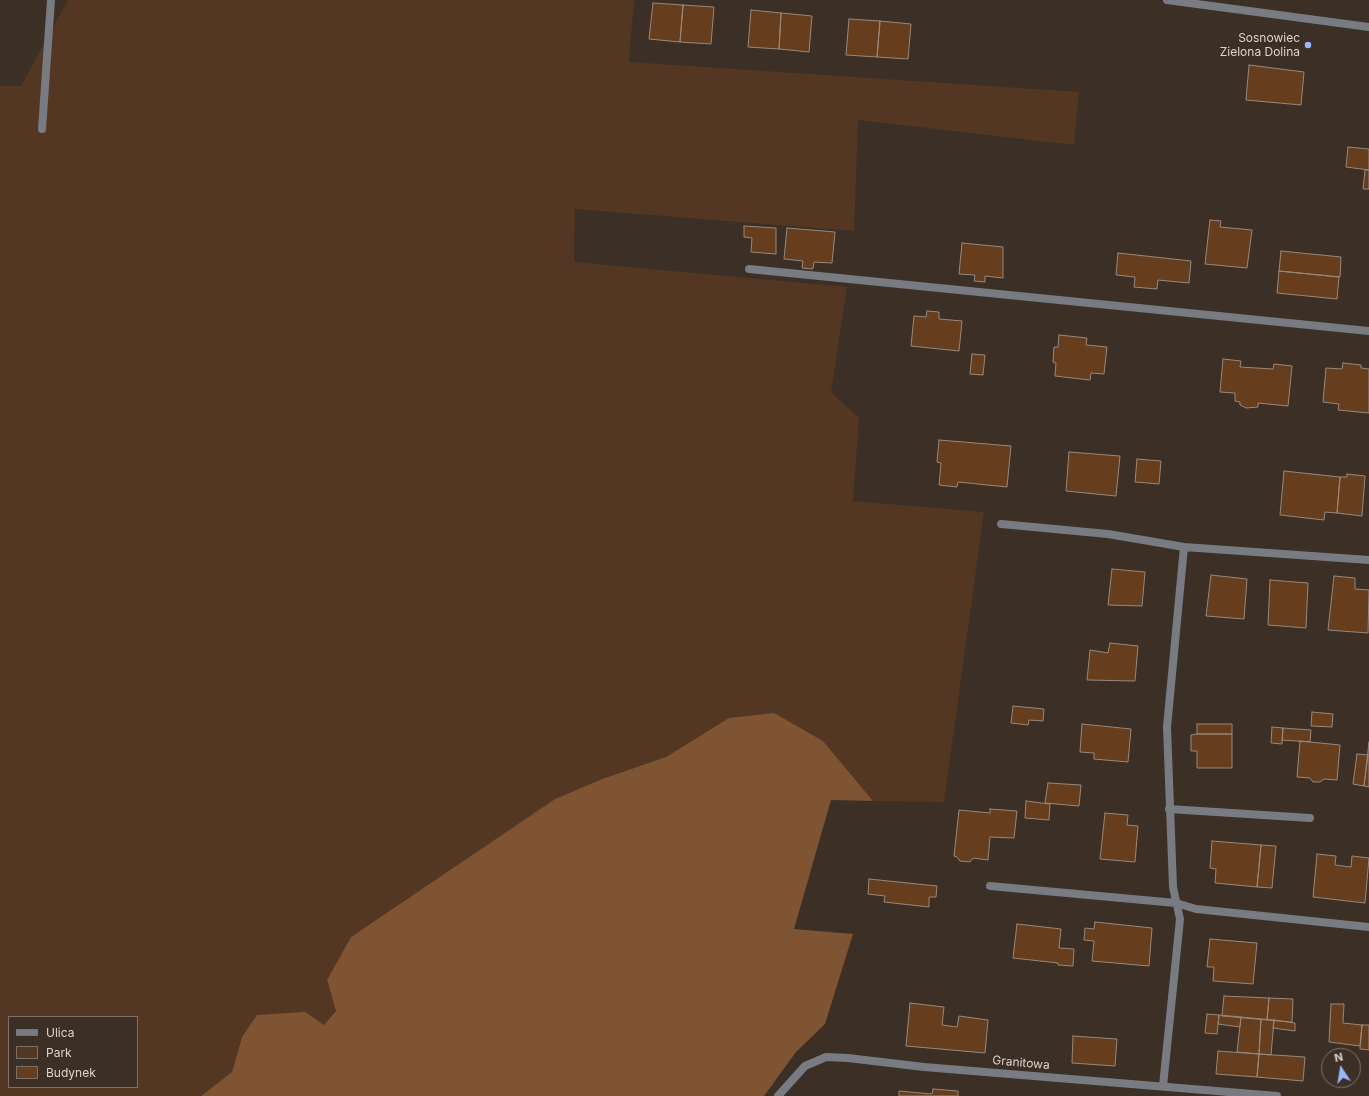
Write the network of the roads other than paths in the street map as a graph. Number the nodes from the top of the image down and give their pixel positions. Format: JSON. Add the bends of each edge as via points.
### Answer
{"nodes":[{"id":1,"x":51,"y":0,"type":"edge"},
{"id":2,"x":1167,"y":0,"type":"edge"},
{"id":3,"x":1369,"y":27,"type":"edge"},
{"id":4,"x":42,"y":129,"type":"dead end"},
{"id":5,"x":749,"y":269,"type":"dead end"},
{"id":6,"x":1369,"y":331,"type":"edge"},
{"id":7,"x":1002,"y":524,"type":"dead end"},
{"id":8,"x":1184,"y":548,"type":"junction"},
{"id":9,"x":1369,"y":560,"type":"edge"},
{"id":10,"x":1169,"y":809,"type":"junction"},
{"id":11,"x":1310,"y":818,"type":"dead end"},
{"id":12,"x":990,"y":886,"type":"dead end"},
{"id":13,"x":1176,"y":903,"type":"junction"},
{"id":14,"x":1369,"y":927,"type":"edge"},
{"id":15,"x":1163,"y":1086,"type":"junction"},
{"id":16,"x":778,"y":1096,"type":"edge"},
{"id":17,"x":1277,"y":1096,"type":"edge"}],
"edges":[{"from":1,"to":4,"type":"street"},
{"from":2,"to":3,"type":"street"},
{"from":5,"to":6,"type":"street"},
{"from":7,"to":8,"type":"street","via":[[1108,534]]},
{"from":8,"to":9,"type":"street"},
{"from":8,"to":10,"type":"street","via":[[1167,727]]},
{"from":10,"to":11,"type":"street"},
{"from":10,"to":13,"type":"street"},
{"from":12,"to":13,"type":"street"},
{"from":13,"to":14,"type":"street","via":[[1196,908]]},
{"from":13,"to":15,"type":"street","via":[[1180,919]]},
{"from":15,"to":16,"type":"street","name":"Granitowa","via":[[826,1057],[805,1066]]},
{"from":15,"to":17,"type":"street","name":"Granitowa"}]}
